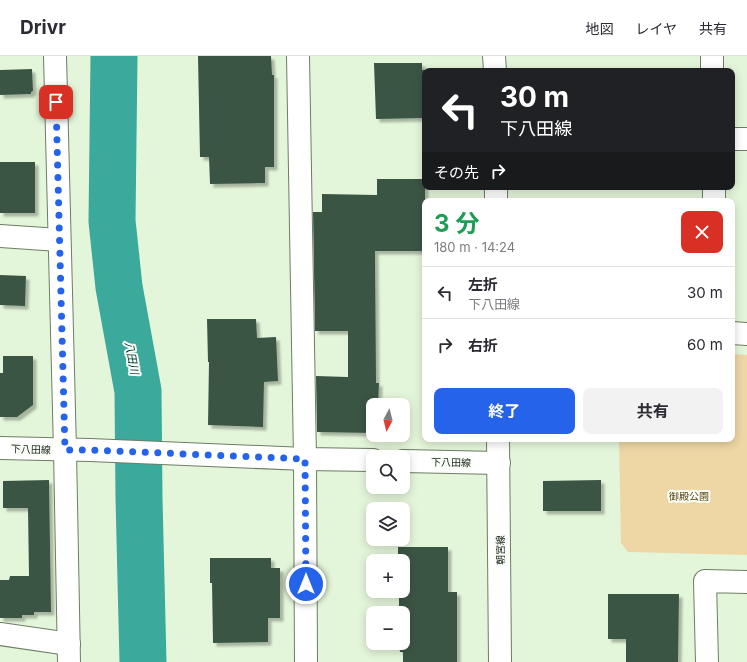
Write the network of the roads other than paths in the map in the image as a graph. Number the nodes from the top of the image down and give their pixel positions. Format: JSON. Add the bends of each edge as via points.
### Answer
{"nodes":[{"id":1,"x":55,"y":56,"type":"edge"},
{"id":2,"x":298,"y":56,"type":"edge"},
{"id":3,"x":494,"y":56,"type":"edge"},
{"id":4,"x":712,"y":56,"type":"edge"},
{"id":5,"x":494,"y":68,"type":"edge"},
{"id":6,"x":712,"y":68,"type":"edge"},
{"id":7,"x":735,"y":139,"type":"edge"},
{"id":8,"x":747,"y":139,"type":"edge"},
{"id":9,"x":0,"y":236,"type":"edge"},
{"id":10,"x":59,"y":240,"type":"junction"},
{"id":11,"x":735,"y":333,"type":"edge"},
{"id":12,"x":747,"y":334,"type":"edge"},
{"id":13,"x":498,"y":442,"type":"edge"},
{"id":14,"x":0,"y":448,"type":"edge"},
{"id":15,"x":65,"y":450,"type":"junction"},
{"id":16,"x":305,"y":459,"type":"junction"},
{"id":17,"x":366,"y":460,"type":"edge"},
{"id":18,"x":410,"y":461,"type":"edge"},
{"id":19,"x":499,"y":463,"type":"junction"},
{"id":20,"x":747,"y":582,"type":"edge"},
{"id":21,"x":0,"y":634,"type":"edge"},
{"id":22,"x":69,"y":653,"type":"edge"},
{"id":23,"x":306,"y":662,"type":"edge"},
{"id":24,"x":500,"y":662,"type":"edge"},
{"id":25,"x":707,"y":662,"type":"edge"}],
"edges":[{"from":1,"to":10,"type":"street"},
{"from":2,"to":16,"type":"street"},
{"from":3,"to":5,"type":"street"},
{"from":4,"to":6,"type":"street"},
{"from":7,"to":8,"type":"street"},
{"from":9,"to":10,"type":"street"},
{"from":10,"to":15,"type":"street"},
{"from":11,"to":12,"type":"street"},
{"from":13,"to":19,"type":"street","name":"朝宮線"},
{"from":14,"to":15,"type":"street","name":"下八田線"},
{"from":15,"to":16,"type":"street","name":"下八田線"},
{"from":15,"to":22,"type":"street"},
{"from":16,"to":17,"type":"street","name":"下八田線"},
{"from":16,"to":23,"type":"street"},
{"from":18,"to":19,"type":"street","name":"下八田線"},
{"from":19,"to":24,"type":"street","name":"朝宮線"},
{"from":20,"to":25,"type":"street","via":[[705,581]]},
{"from":21,"to":22,"type":"street"}]}
